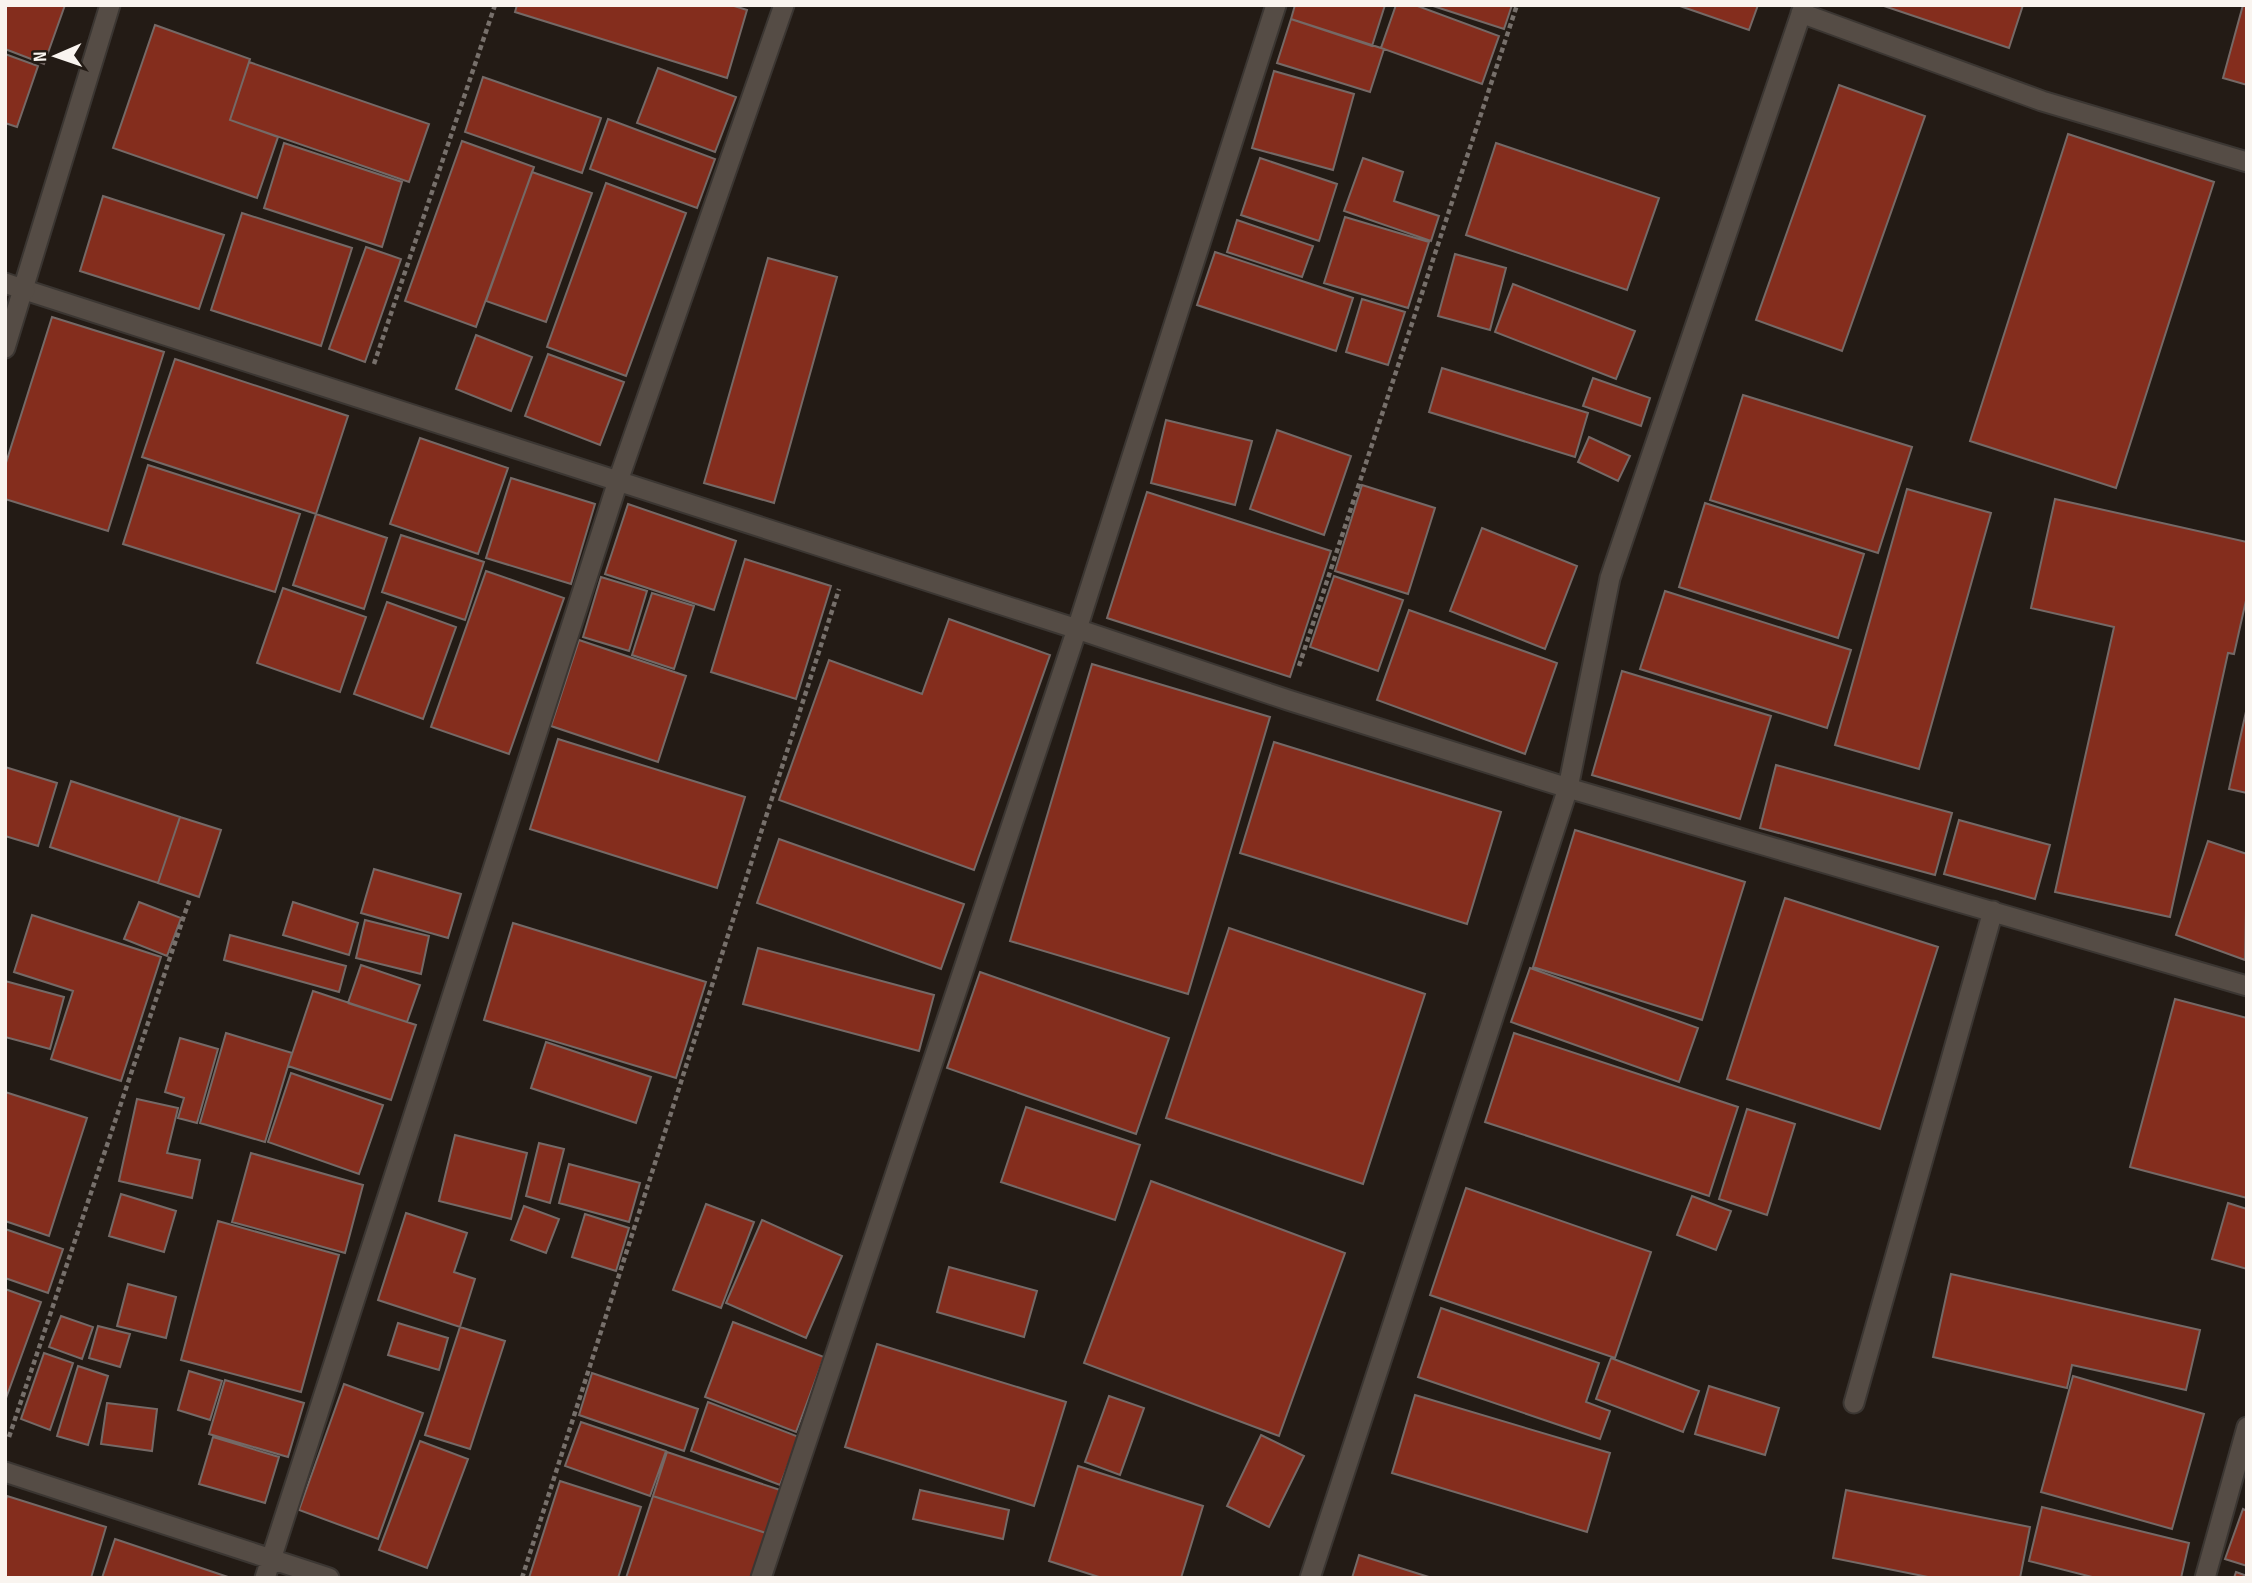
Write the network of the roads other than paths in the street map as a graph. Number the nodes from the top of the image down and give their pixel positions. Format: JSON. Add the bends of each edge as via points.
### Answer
{"nodes":[{"id":1,"x":110,"y":5,"type":"edge"},
{"id":2,"x":784,"y":5,"type":"edge"},
{"id":3,"x":1276,"y":5,"type":"edge"},
{"id":4,"x":1802,"y":9,"type":"edge"},
{"id":5,"x":2247,"y":162,"type":"edge"},
{"id":6,"x":5,"y":283,"type":"edge"},
{"id":7,"x":25,"y":290,"type":"junction"},
{"id":8,"x":5,"y":348,"type":"edge"},
{"id":9,"x":618,"y":481,"type":"junction"},
{"id":10,"x":1077,"y":629,"type":"junction"},
{"id":11,"x":1568,"y":788,"type":"junction"},
{"id":12,"x":1993,"y":911,"type":"junction"},
{"id":13,"x":2247,"y":986,"type":"edge"},
{"id":14,"x":1854,"y":1403,"type":"dead end"},
{"id":15,"x":2247,"y":1427,"type":"edge"},
{"id":16,"x":5,"y":1472,"type":"edge"},
{"id":17,"x":271,"y":1559,"type":"junction"},
{"id":18,"x":265,"y":1578,"type":"edge"},
{"id":19,"x":329,"y":1578,"type":"edge"},
{"id":20,"x":761,"y":1578,"type":"edge"},
{"id":21,"x":1310,"y":1578,"type":"edge"},
{"id":22,"x":2205,"y":1578,"type":"edge"}],
"edges":[{"from":1,"to":7,"type":"street"},
{"from":2,"to":9,"type":"street"},
{"from":3,"to":10,"type":"street"},
{"from":4,"to":5,"type":"street","via":[[2042,101]]},
{"from":4,"to":11,"type":"street","via":[[1610,578]]},
{"from":6,"to":7,"type":"street"},
{"from":7,"to":8,"type":"street"},
{"from":7,"to":9,"type":"street"},
{"from":9,"to":10,"type":"street"},
{"from":9,"to":17,"type":"street"},
{"from":10,"to":11,"type":"street"},
{"from":10,"to":20,"type":"street"},
{"from":11,"to":12,"type":"street"},
{"from":11,"to":21,"type":"street"},
{"from":12,"to":13,"type":"street"},
{"from":12,"to":14,"type":"street"},
{"from":15,"to":22,"type":"street"},
{"from":16,"to":17,"type":"street"},
{"from":17,"to":18,"type":"street"},
{"from":17,"to":19,"type":"street"}]}
